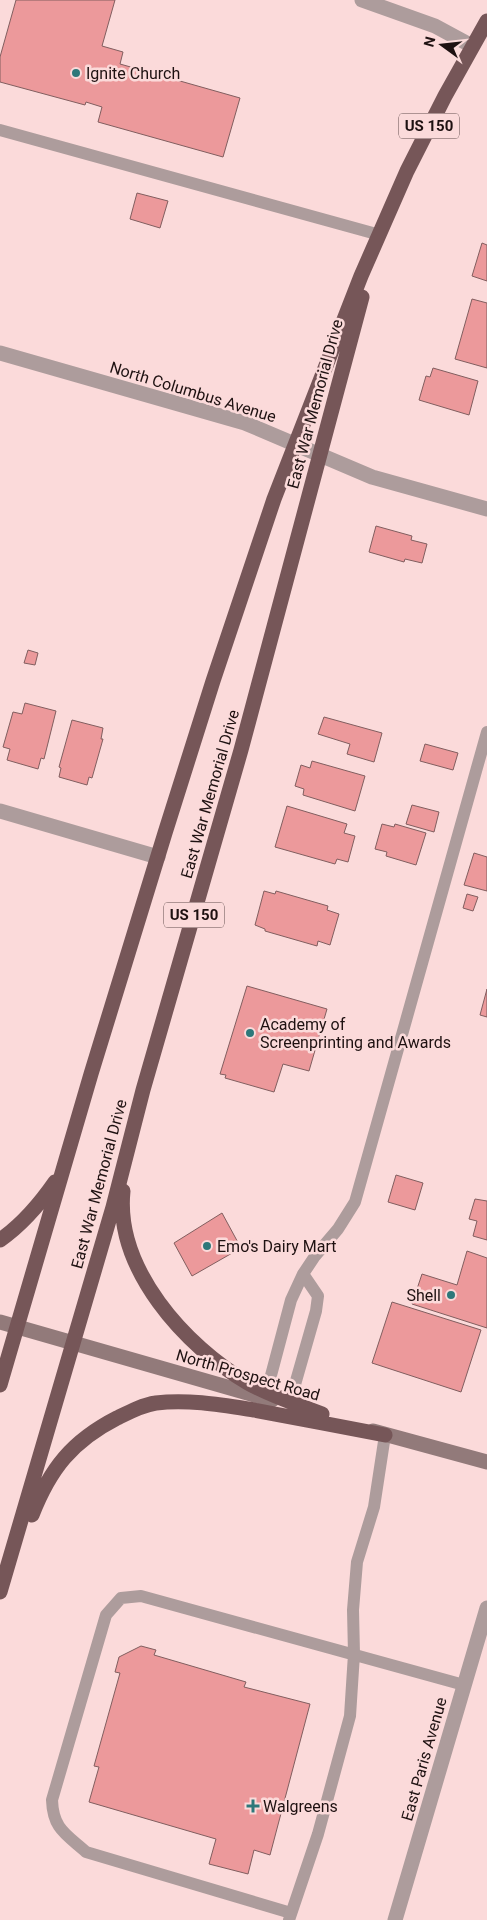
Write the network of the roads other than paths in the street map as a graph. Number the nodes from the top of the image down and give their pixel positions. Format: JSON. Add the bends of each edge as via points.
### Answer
{"nodes":[{"id":1,"x":362,"y":0,"type":"edge"},
{"id":2,"x":487,"y":21,"type":"edge"},
{"id":3,"x":472,"y":46,"type":"junction"},
{"id":4,"x":0,"y":130,"type":"edge"},
{"id":5,"x":380,"y":235,"type":"junction"},
{"id":6,"x":0,"y":352,"type":"edge"},
{"id":7,"x":295,"y":443,"type":"junction"},
{"id":8,"x":320,"y":454,"type":"junction"},
{"id":9,"x":487,"y":509,"type":"edge"},
{"id":10,"x":487,"y":732,"type":"edge"},
{"id":11,"x":0,"y":811,"type":"edge"},
{"id":12,"x":158,"y":857,"type":"junction"},
{"id":13,"x":135,"y":1121,"type":"junction"},
{"id":14,"x":63,"y":1171,"type":"junction"},
{"id":15,"x":0,"y":1240,"type":"edge"},
{"id":16,"x":303,"y":1274,"type":"junction"},
{"id":17,"x":0,"y":1322,"type":"edge"},
{"id":18,"x":17,"y":1327,"type":"junction"},
{"id":19,"x":73,"y":1344,"type":"junction"},
{"id":20,"x":0,"y":1385,"type":"edge"},
{"id":21,"x":266,"y":1395,"type":"junction"},
{"id":22,"x":290,"y":1402,"type":"junction"},
{"id":23,"x":322,"y":1414,"type":"junction"},
{"id":24,"x":385,"y":1435,"type":"junction"},
{"id":25,"x":487,"y":1462,"type":"edge"},
{"id":26,"x":0,"y":1592,"type":"edge"},
{"id":27,"x":0,"y":1606,"type":"edge"},
{"id":28,"x":487,"y":1608,"type":"edge"},
{"id":29,"x":354,"y":1654,"type":"junction"},
{"id":30,"x":464,"y":1685,"type":"junction"},
{"id":31,"x":290,"y":1916,"type":"edge"},
{"id":32,"x":395,"y":1920,"type":"edge"}],
"edges":[{"from":1,"to":3,"type":"street","via":[[435,26]]},
{"from":2,"to":3,"type":"highway","name":"East War Memorial Drive","number":"US 150"},
{"from":3,"to":5,"type":"highway","name":"East War Memorial Drive","number":"US 150","via":[[425,134]]},
{"from":4,"to":5,"type":"lane"},
{"from":5,"to":7,"type":"highway","name":"East War Memorial Drive","number":"US 150"},
{"from":5,"to":8,"type":"highway","name":"East War Memorial Drive","number":"US 150"},
{"from":6,"to":7,"type":"street","name":"North Columbus Avenue","via":[[245,423]]},
{"from":7,"to":8,"type":"street","name":"North Columbus Avenue"},
{"from":7,"to":12,"type":"highway","name":"East War Memorial Drive","number":"US 150","via":[[213,681]]},
{"from":8,"to":9,"type":"street","name":"North Columbus Avenue","via":[[372,477]]},
{"from":8,"to":13,"type":"highway","name":"East War Memorial Drive","number":"US 150","via":[[246,732]]},
{"from":10,"to":16,"type":"lane","via":[[355,1202],[338,1230]]},
{"from":11,"to":12,"type":"street"},
{"from":12,"to":14,"type":"highway","name":"East War Memorial Drive","number":"US 150"},
{"from":13,"to":19,"type":"highway","name":"East War Memorial Drive","number":"US 150"},
{"from":13,"to":21,"type":"highway","via":[[124,1181],[123,1208],[128,1245],[135,1262],[153,1294],[184,1332],[230,1371]]},
{"from":14,"to":15,"type":"highway","via":[[39,1204],[16,1229]]},
{"from":14,"to":18,"type":"highway","name":"East War Memorial Drive","number":"US 150"},
{"from":16,"to":21,"type":"lane","via":[[291,1300]]},
{"from":16,"to":22,"type":"lane","via":[[318,1296]]},
{"from":17,"to":18,"type":"main road","name":"North Prospect Road"},
{"from":18,"to":19,"type":"main road","name":"North Prospect Road"},
{"from":18,"to":20,"type":"highway","name":"East War Memorial Drive","number":"US 150"},
{"from":19,"to":21,"type":"main road","name":"North Prospect Road"},
{"from":19,"to":26,"type":"highway","name":"East War Memorial Drive","number":"US 150"},
{"from":21,"to":22,"type":"highway"},
{"from":21,"to":23,"type":"main road","name":"North Prospect Road"},
{"from":22,"to":23,"type":"highway"},
{"from":23,"to":24,"type":"main road","name":"North Prospect Road"},
{"from":24,"to":25,"type":"main road","name":"North Prospect Road"},
{"from":24,"to":27,"type":"highway","via":[[313,1420],[200,1403],[155,1404],[128,1413],[89,1435],[56,1466],[30,1519]]},
{"from":24,"to":29,"type":"lane","via":[[374,1507],[357,1562]]},
{"from":28,"to":30,"type":"street","name":"East Paris Avenue"},
{"from":29,"to":30,"type":"lane"},
{"from":29,"to":31,"type":"lane","via":[[350,1716],[318,1834]]},
{"from":29,"to":31,"type":"lane","via":[[141,1596],[121,1598],[106,1615],[52,1800],[52,1815],[61,1830],[86,1852]]},
{"from":30,"to":32,"type":"street","name":"East Paris Avenue"}]}
